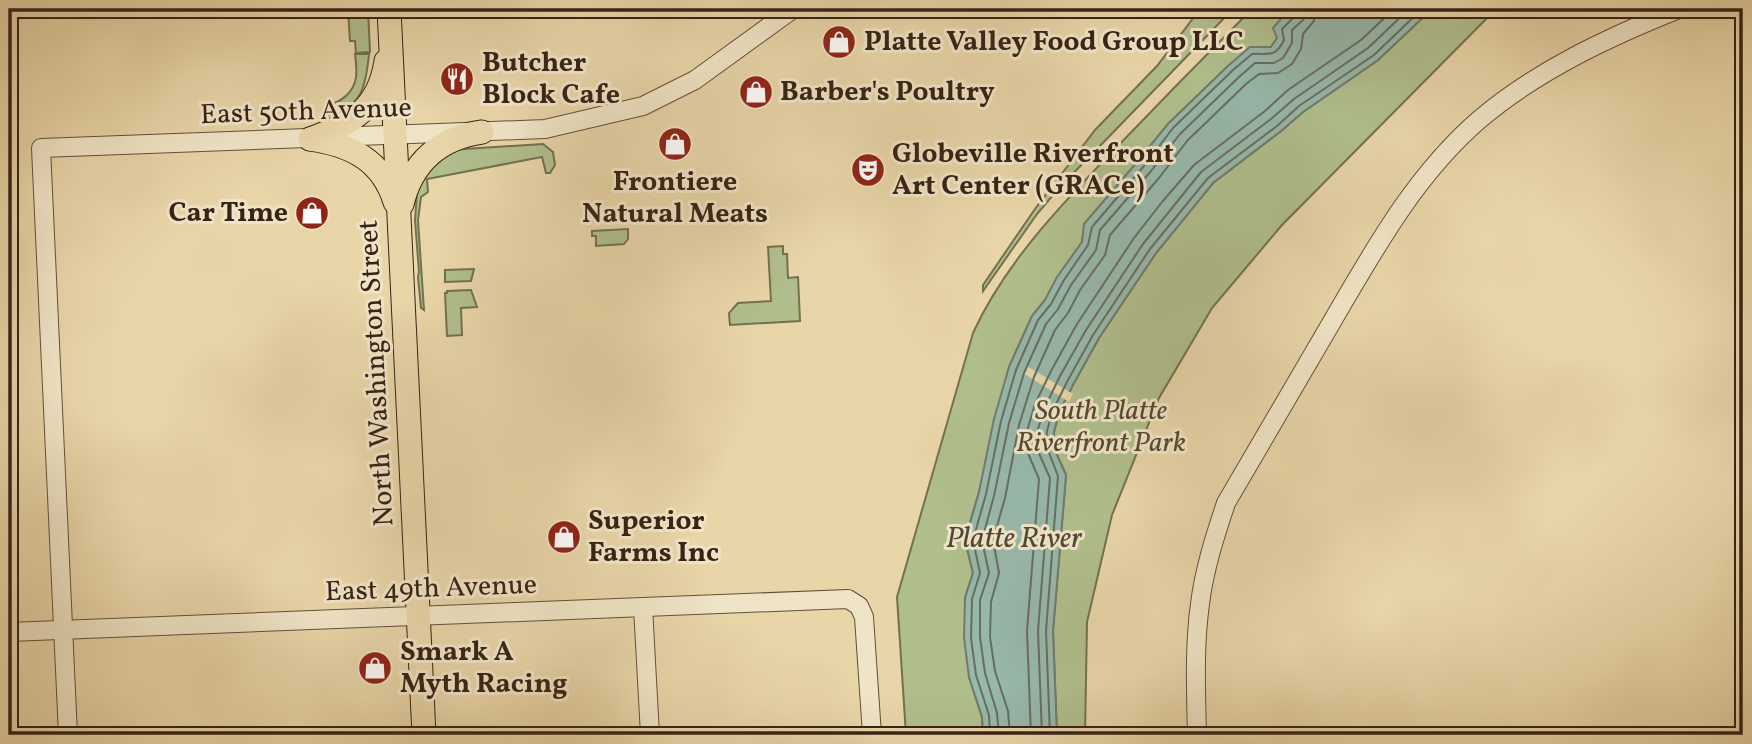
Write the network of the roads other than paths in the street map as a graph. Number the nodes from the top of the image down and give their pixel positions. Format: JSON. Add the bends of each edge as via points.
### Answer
{"nodes":[{"id":1,"x":389,"y":9,"type":"edge"},
{"id":2,"x":793,"y":9,"type":"edge"},
{"id":3,"x":1679,"y":9,"type":"edge"},
{"id":4,"x":1654,"y":13,"type":"edge"},
{"id":5,"x":390,"y":38,"type":"junction"},
{"id":6,"x":482,"y":132,"type":"junction"},
{"id":7,"x":395,"y":135,"type":"junction"},
{"id":8,"x":310,"y":138,"type":"junction"},
{"id":9,"x":399,"y":218,"type":"junction"},
{"id":10,"x":643,"y":607,"type":"junction"},
{"id":11,"x":418,"y":616,"type":"junction"},
{"id":12,"x":63,"y":629,"type":"junction"},
{"id":13,"x":9,"y":632,"type":"edge"},
{"id":14,"x":68,"y":735,"type":"edge"},
{"id":15,"x":424,"y":735,"type":"edge"},
{"id":16,"x":650,"y":735,"type":"edge"},
{"id":17,"x":872,"y":735,"type":"edge"},
{"id":18,"x":1197,"y":735,"type":"edge"}],
"edges":[{"from":1,"to":5,"type":"main road","name":"North Washington Street"},
{"from":2,"to":6,"type":"street","name":"East 50th Avenue","via":[[695,80],[643,106],[545,129]]},
{"from":3,"to":4,"type":"street"},
{"from":4,"to":18,"type":"street","via":[[1570,58],[1480,120],[1409,196],[1366,262],[1226,503],[1200,604]]},
{"from":5,"to":7,"type":"main road","name":"North Washington Street"},
{"from":5,"to":8,"type":"main road","via":[[382,80],[365,109],[343,126]]},
{"from":6,"to":7,"type":"street","name":"East 50th Avenue"},
{"from":6,"to":9,"type":"main road","via":[[450,140],[425,158],[408,183]]},
{"from":7,"to":8,"type":"street","name":"East 50th Avenue"},
{"from":7,"to":9,"type":"main road","name":"North Washington Street"},
{"from":8,"to":9,"type":"main road","via":[[342,145],[369,161],[388,186]]},
{"from":8,"to":12,"type":"street","name":"East 50th Avenue","via":[[41,148]]},
{"from":9,"to":11,"type":"main road","name":"North Washington Street"},
{"from":10,"to":11,"type":"street","name":"East 49th Avenue"},
{"from":10,"to":16,"type":"street"},
{"from":10,"to":17,"type":"street","name":"East 49th Avenue","via":[[843,599],[855,603],[864,617]]},
{"from":11,"to":12,"type":"street","name":"East 49th Avenue"},
{"from":11,"to":15,"type":"main road","name":"North Washington Street"},
{"from":12,"to":13,"type":"street","name":"East 49th Avenue"},
{"from":12,"to":14,"type":"street"}]}
